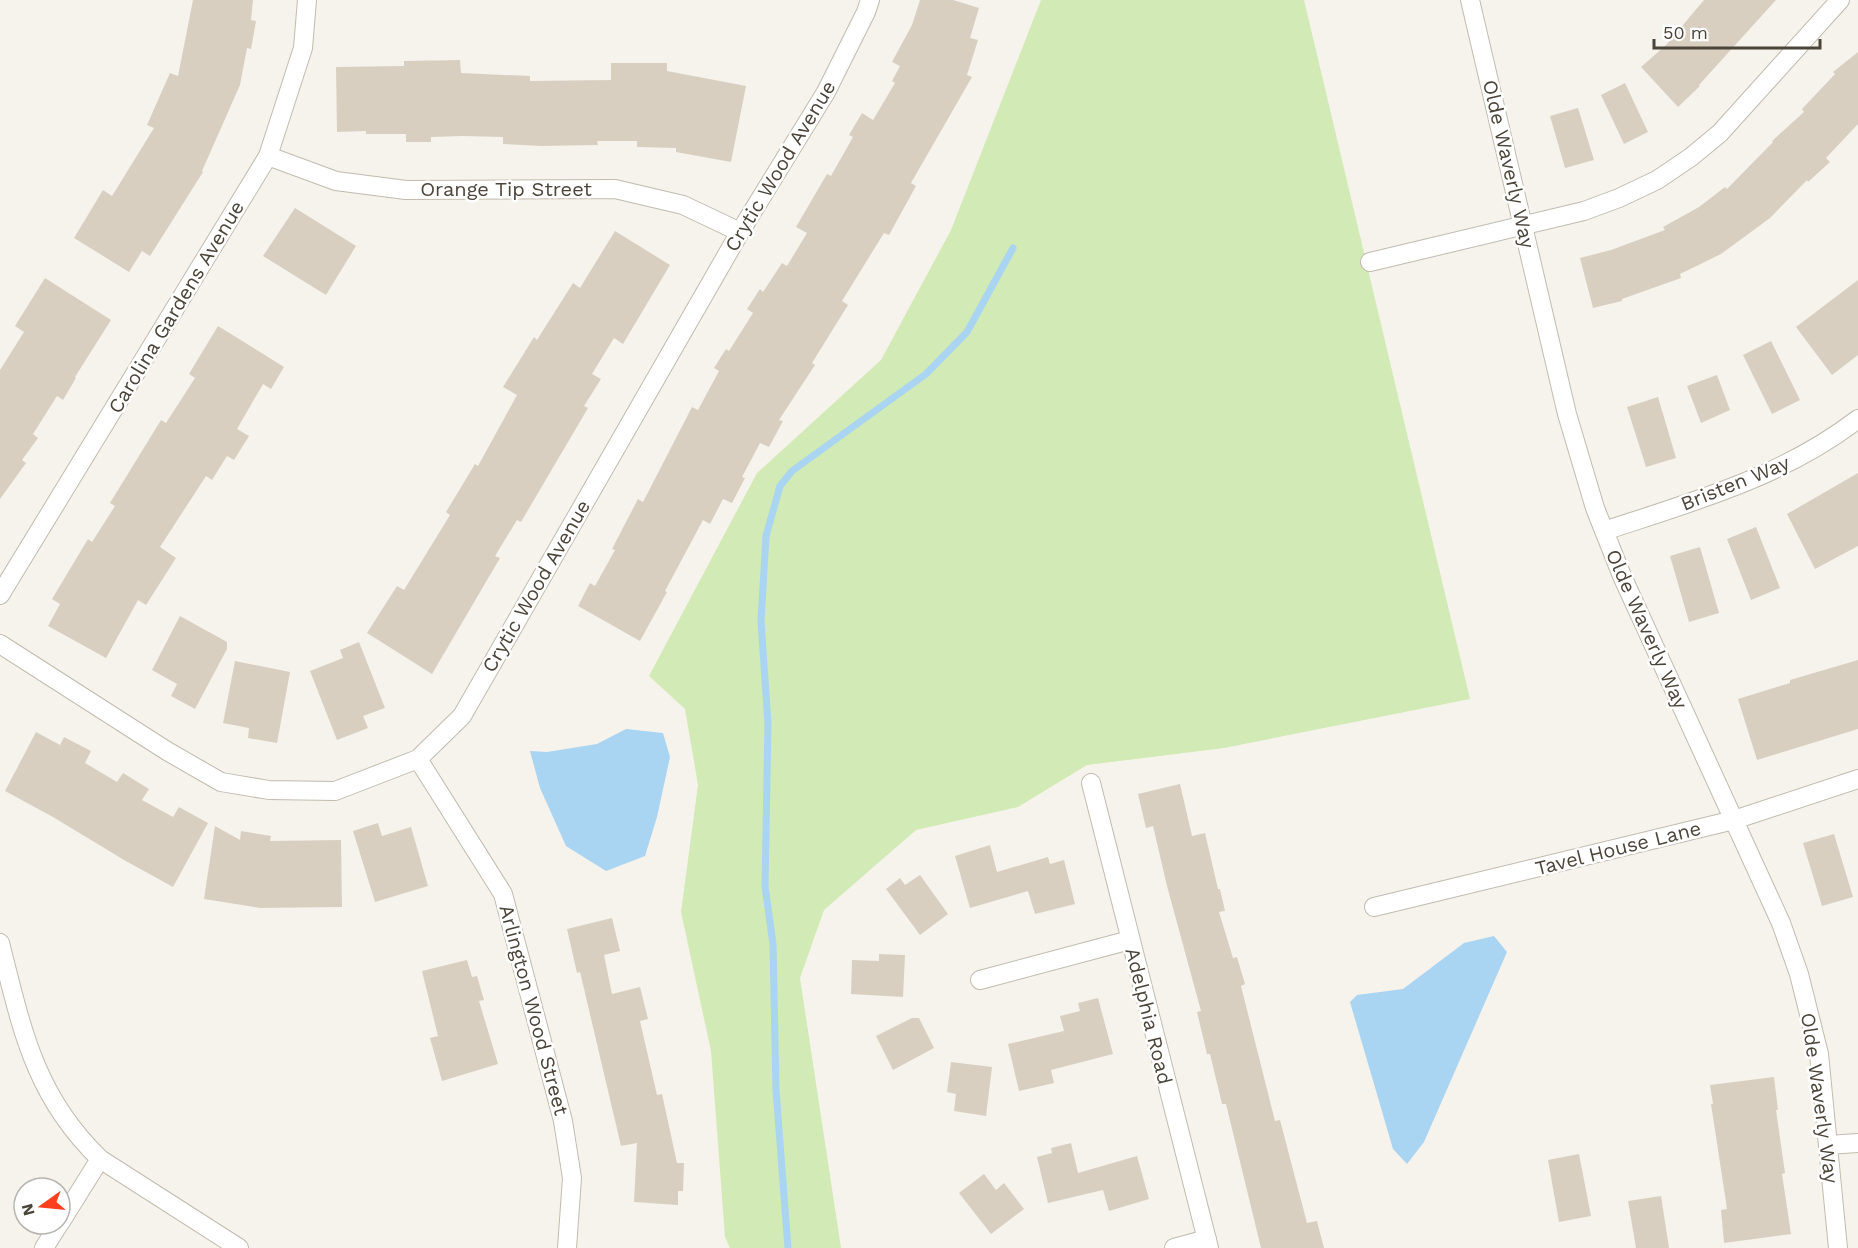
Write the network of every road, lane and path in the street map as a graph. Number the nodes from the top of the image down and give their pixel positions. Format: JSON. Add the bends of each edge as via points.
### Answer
{"nodes":[{"id":1,"x":307,"y":0,"type":"edge"},
{"id":2,"x":870,"y":0,"type":"edge"},
{"id":3,"x":1470,"y":0,"type":"edge"},
{"id":4,"x":1840,"y":0,"type":"edge"},
{"id":5,"x":268,"y":156,"type":"junction"},
{"id":6,"x":1524,"y":226,"type":"junction"},
{"id":7,"x":740,"y":232,"type":"junction"},
{"id":8,"x":1370,"y":262,"type":"dead end"},
{"id":9,"x":1858,"y":419,"type":"edge"},
{"id":10,"x":1604,"y":531,"type":"junction"},
{"id":11,"x":0,"y":595,"type":"edge"},
{"id":12,"x":0,"y":644,"type":"edge"},
{"id":13,"x":418,"y":759,"type":"junction"},
{"id":14,"x":1858,"y":778,"type":"edge"},
{"id":15,"x":1091,"y":783,"type":"dead end"},
{"id":16,"x":1734,"y":820,"type":"junction"},
{"id":17,"x":1374,"y":907,"type":"dead end"},
{"id":18,"x":1130,"y":940,"type":"junction"},
{"id":19,"x":0,"y":943,"type":"edge"},
{"id":20,"x":980,"y":980,"type":"dead end"},
{"id":21,"x":1858,"y":1143,"type":"edge"},
{"id":22,"x":1828,"y":1145,"type":"junction"},
{"id":23,"x":100,"y":1159,"type":"junction"},
{"id":24,"x":72,"y":1204,"type":"edge"},
{"id":25,"x":1208,"y":1244,"type":"edge"},
{"id":26,"x":239,"y":1248,"type":"edge"},
{"id":27,"x":567,"y":1248,"type":"edge"},
{"id":28,"x":1174,"y":1248,"type":"edge"},
{"id":29,"x":1838,"y":1248,"type":"edge"}],
"edges":[{"from":1,"to":5,"type":"street","name":"Carolina Gardens Avenue","via":[[303,48]]},
{"from":2,"to":7,"type":"street","name":"Crytic Wood Avenue","via":[[826,92]]},
{"from":3,"to":6,"type":"street","name":"Olde Waverly Way"},
{"from":4,"to":6,"type":"street","via":[[1735,117],[1691,157],[1657,180],[1619,198]]},
{"from":5,"to":7,"type":"street","name":"Orange Tip Street","via":[[336,181],[406,190],[615,189],[683,205]]},
{"from":5,"to":11,"type":"street","name":"Carolina Gardens Avenue"},
{"from":6,"to":8,"type":"street"},
{"from":6,"to":10,"type":"street","name":"Olde Waverly Way","via":[[1567,414]]},
{"from":7,"to":13,"type":"street","name":"Crytic Wood Avenue","via":[[462,716]]},
{"from":9,"to":10,"type":"street","name":"Bristen Way","via":[[1760,477]]},
{"from":10,"to":16,"type":"street","name":"Olde Waverly Way"},
{"from":12,"to":13,"type":"street","name":"Crytic Wood Avenue","via":[[221,782],[269,790],[335,790]]},
{"from":13,"to":27,"type":"street","name":"Arlington Wood Street","via":[[503,894],[563,1121],[572,1178]]},
{"from":14,"to":16,"type":"street","name":"Tavel House Lane"},
{"from":15,"to":18,"type":"street","name":"Adelphia Road"},
{"from":16,"to":17,"type":"street","name":"Tavel House Lane"},
{"from":16,"to":22,"type":"street","name":"Olde Waverly Way","via":[[1781,923],[1802,984],[1819,1054]]},
{"from":18,"to":20,"type":"street"},
{"from":18,"to":25,"type":"street","name":"Adelphia Road"},
{"from":19,"to":23,"type":"street","via":[[23,1035],[41,1080],[81,1140]]},
{"from":21,"to":22,"type":"street"},
{"from":22,"to":29,"type":"street","name":"Olde Waverly Way"},
{"from":23,"to":24,"type":"street"},
{"from":23,"to":26,"type":"street"},
{"from":25,"to":28,"type":"street"}]}
